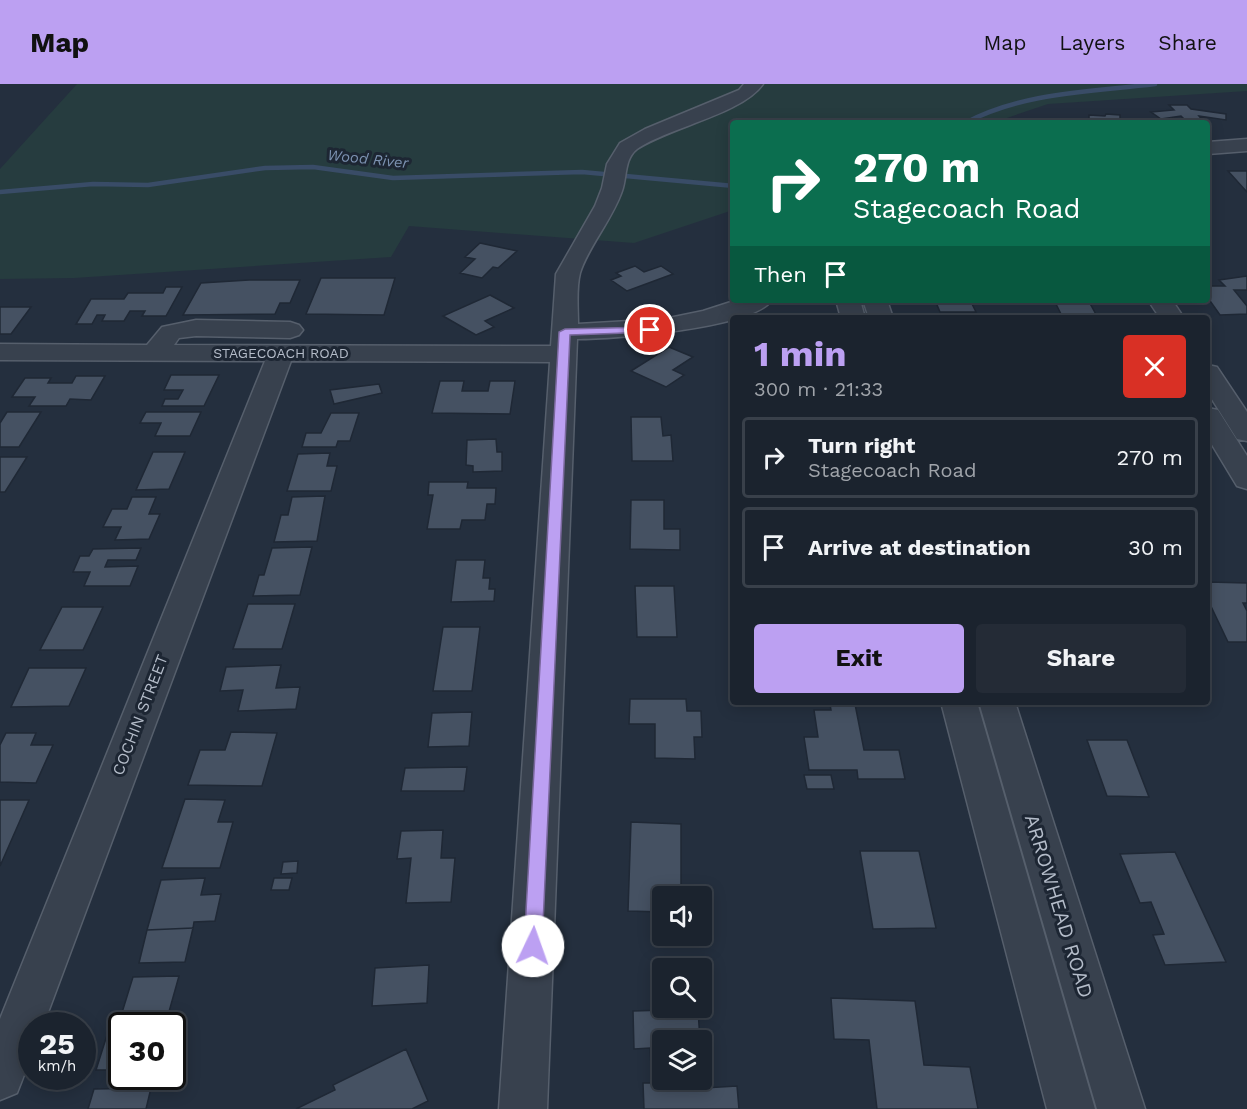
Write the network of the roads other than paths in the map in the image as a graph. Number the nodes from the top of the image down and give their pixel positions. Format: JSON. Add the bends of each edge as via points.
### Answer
{"nodes":[{"id":1,"x":754,"y":84,"type":"edge"},
{"id":2,"x":1247,"y":137,"type":"edge"},
{"id":3,"x":1210,"y":140,"type":"edge"},
{"id":4,"x":1247,"y":145,"type":"edge"},
{"id":5,"x":1210,"y":148,"type":"edge"},
{"id":6,"x":730,"y":297,"type":"edge"},
{"id":7,"x":751,"y":303,"type":"edge"},
{"id":8,"x":564,"y":335,"type":"junction"},
{"id":9,"x":0,"y":352,"type":"edge"},
{"id":10,"x":155,"y":352,"type":"junction"},
{"id":11,"x":281,"y":352,"type":"junction"},
{"id":12,"x":358,"y":353,"type":"junction"},
{"id":13,"x":1210,"y":376,"type":"edge"},
{"id":14,"x":1210,"y":419,"type":"edge"},
{"id":15,"x":1247,"y":434,"type":"edge"},
{"id":16,"x":1247,"y":480,"type":"edge"},
{"id":17,"x":960,"y":705,"type":"edge"},
{"id":18,"x":998,"y":705,"type":"edge"},
{"id":19,"x":0,"y":1077,"type":"edge"},
{"id":20,"x":524,"y":1109,"type":"edge"},
{"id":21,"x":1071,"y":1109,"type":"edge"},
{"id":22,"x":1121,"y":1109,"type":"edge"}],
"edges":[{"from":1,"to":8,"type":"street","via":[[745,94],[634,142],[621,154],[606,206],[568,274]]},
{"from":2,"to":3,"type":"street"},
{"from":4,"to":5,"type":"street"},
{"from":6,"to":8,"type":"street","name":"STAGECOACH ROAD","via":[[701,308]]},
{"from":7,"to":8,"type":"street","name":"STAGECOACH ROAD","via":[[682,326]]},
{"from":8,"to":12,"type":"street","name":"STAGECOACH ROAD"},
{"from":8,"to":20,"type":"street"},
{"from":9,"to":10,"type":"street","name":"STAGECOACH ROAD"},
{"from":10,"to":11,"type":"street","name":"STAGECOACH ROAD"},
{"from":10,"to":12,"type":"street","via":[[171,332],[196,328],[333,331],[359,337]]},
{"from":11,"to":12,"type":"street","name":"STAGECOACH ROAD"},
{"from":11,"to":19,"type":"street","name":"COCHIN STREET"},
{"from":13,"to":15,"type":"street"},
{"from":14,"to":16,"type":"street"},
{"from":17,"to":21,"type":"street"},
{"from":18,"to":22,"type":"street","name":"ARROWHEAD ROAD"}]}
